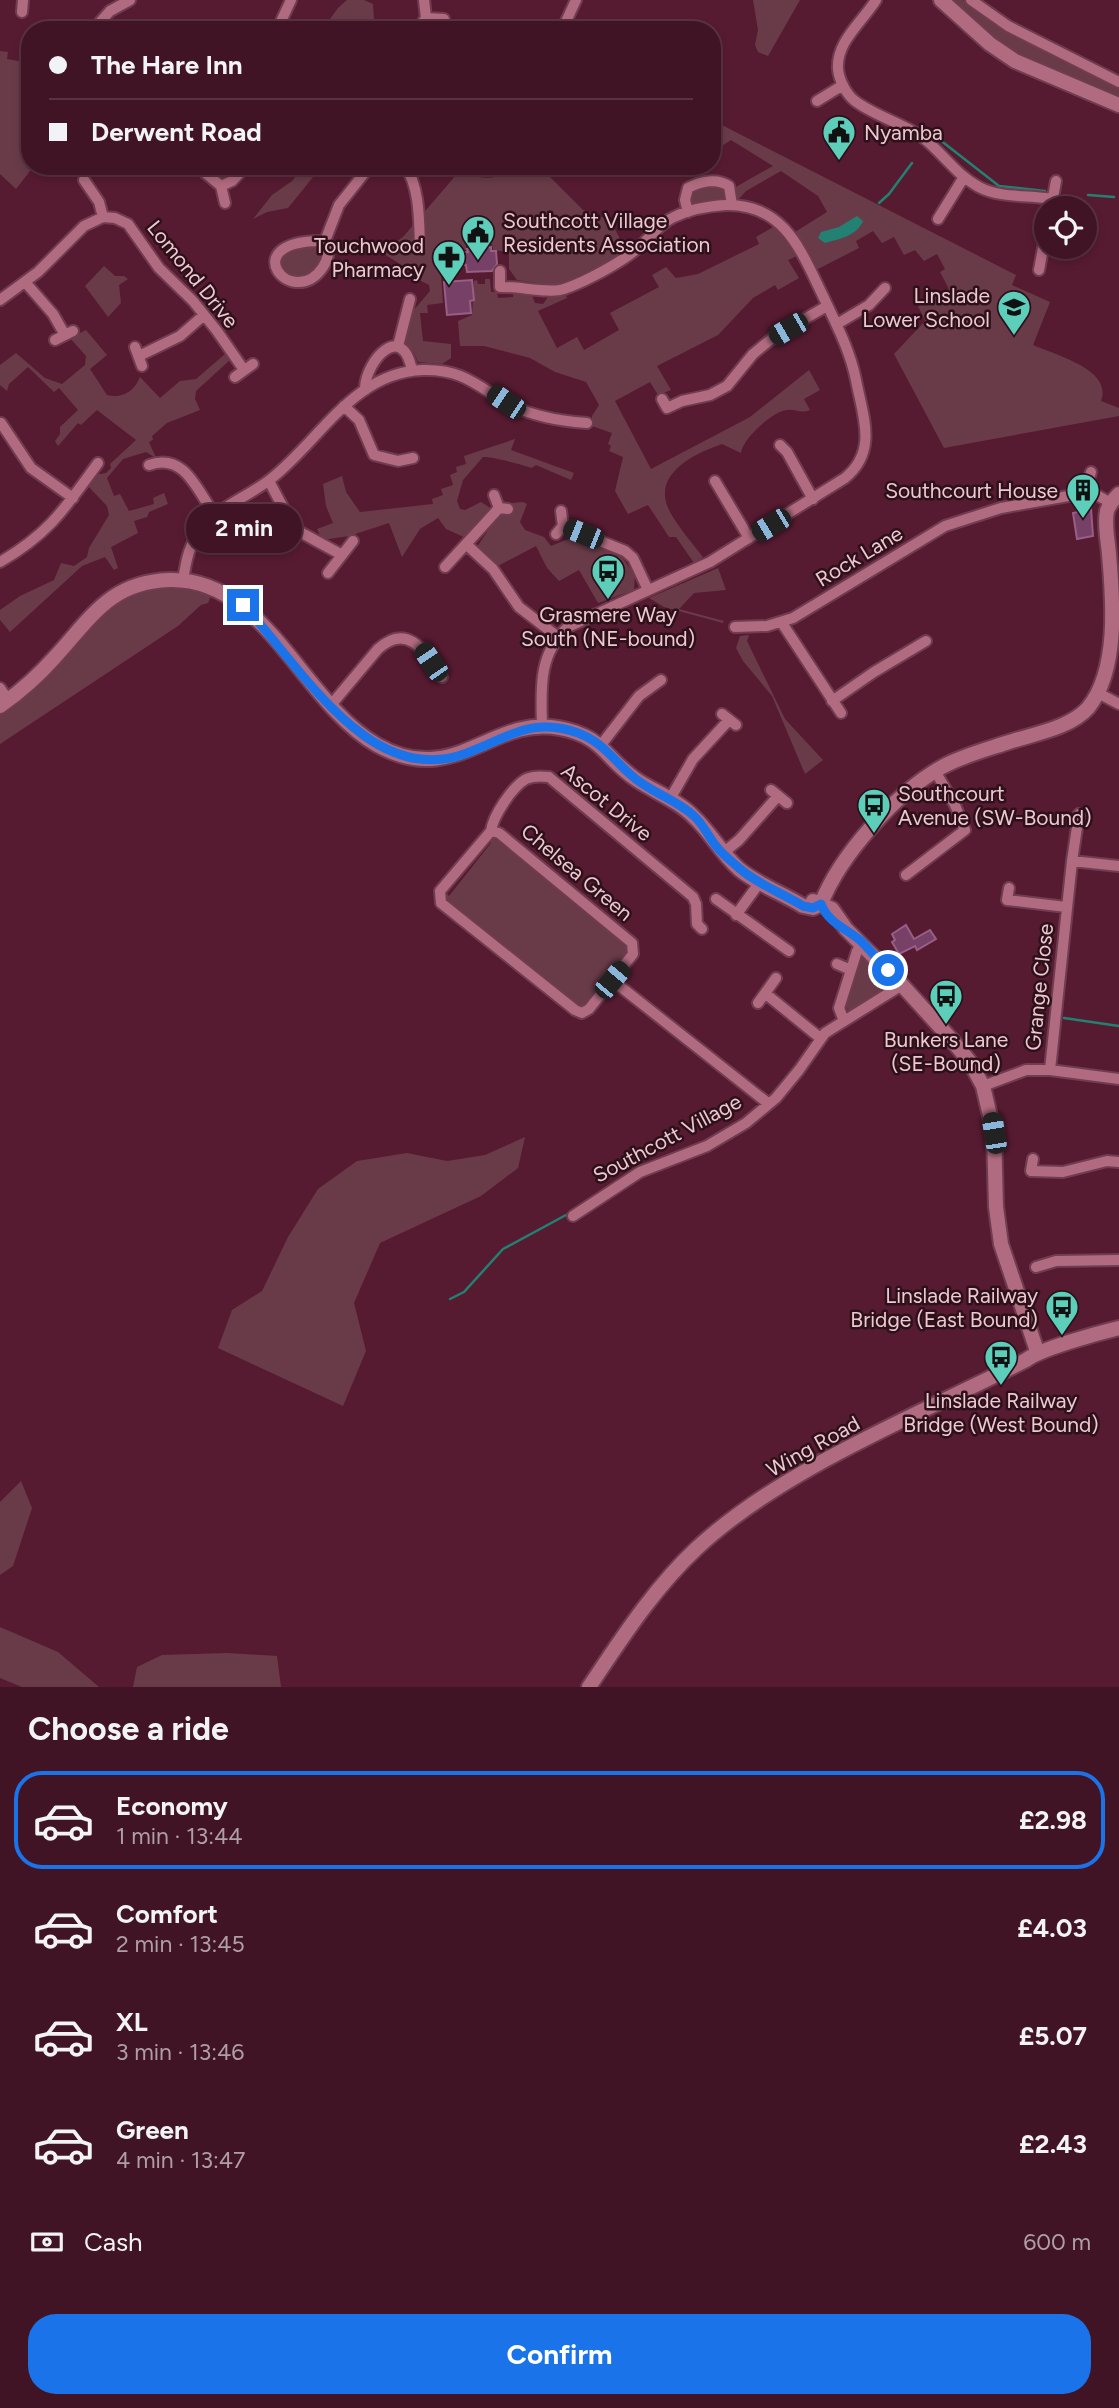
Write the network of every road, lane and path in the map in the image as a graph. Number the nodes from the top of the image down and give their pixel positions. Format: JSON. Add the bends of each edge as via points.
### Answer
{"nodes":[{"id":1,"x":23,"y":0,"type":"edge"},
{"id":2,"x":130,"y":0,"type":"edge"},
{"id":3,"x":291,"y":0,"type":"edge"},
{"id":4,"x":424,"y":0,"type":"edge"},
{"id":5,"x":576,"y":0,"type":"edge"},
{"id":6,"x":876,"y":0,"type":"edge"},
{"id":7,"x":941,"y":0,"type":"edge"},
{"id":8,"x":971,"y":0,"type":"edge"},
{"id":9,"x":22,"y":12,"type":"dead end"},
{"id":10,"x":426,"y":18,"type":"junction"},
{"id":11,"x":444,"y":19,"type":"dead end"},
{"id":12,"x":102,"y":21,"type":"edge"},
{"id":13,"x":281,"y":21,"type":"edge"},
{"id":14,"x":424,"y":21,"type":"edge"},
{"id":15,"x":566,"y":21,"type":"edge"},
{"id":16,"x":1119,"y":82,"type":"edge"},
{"id":17,"x":843,"y":85,"type":"junction"},
{"id":18,"x":817,"y":101,"type":"dead end"},
{"id":19,"x":1119,"y":105,"type":"edge"},
{"id":20,"x":208,"y":175,"type":"edge"},
{"id":21,"x":238,"y":175,"type":"edge"},
{"id":22,"x":363,"y":175,"type":"edge"},
{"id":23,"x":411,"y":175,"type":"edge"},
{"id":24,"x":964,"y":177,"type":"junction"},
{"id":25,"x":83,"y":180,"type":"dead end"},
{"id":26,"x":1056,"y":181,"type":"dead end"},
{"id":27,"x":221,"y":186,"type":"junction"},
{"id":28,"x":1053,"y":196,"type":"edge"},
{"id":29,"x":1034,"y":197,"type":"edge"},
{"id":30,"x":225,"y":203,"type":"dead end"},
{"id":31,"x":732,"y":205,"type":"junction"},
{"id":32,"x":938,"y":211,"type":"dead end"},
{"id":33,"x":688,"y":212,"type":"junction"},
{"id":34,"x":103,"y":217,"type":"junction"},
{"id":35,"x":325,"y":241,"type":"junction"},
{"id":36,"x":421,"y":246,"type":"dead end"},
{"id":37,"x":1038,"y":259,"type":"edge"},
{"id":38,"x":1039,"y":270,"type":"dead end"},
{"id":39,"x":499,"y":271,"type":"dead end"},
{"id":40,"x":25,"y":282,"type":"junction"},
{"id":41,"x":885,"y":288,"type":"dead end"},
{"id":42,"x":410,"y":299,"type":"dead end"},
{"id":43,"x":0,"y":300,"type":"edge"},
{"id":44,"x":827,"y":306,"type":"junction"},
{"id":45,"x":204,"y":315,"type":"junction"},
{"id":46,"x":837,"y":324,"type":"junction"},
{"id":47,"x":64,"y":335,"type":"dead end"},
{"id":48,"x":398,"y":346,"type":"junction"},
{"id":49,"x":139,"y":356,"type":"dead end"},
{"id":50,"x":244,"y":370,"type":"dead end"},
{"id":51,"x":412,"y":371,"type":"junction"},
{"id":52,"x":365,"y":388,"type":"junction"},
{"id":53,"x":344,"y":406,"type":"junction"},
{"id":54,"x":667,"y":408,"type":"dead end"},
{"id":55,"x":1,"y":423,"type":"edge"},
{"id":56,"x":587,"y":423,"type":"dead end"},
{"id":57,"x":878,"y":423,"type":"dead end"},
{"id":58,"x":864,"y":425,"type":"junction"},
{"id":59,"x":780,"y":445,"type":"dead end"},
{"id":60,"x":413,"y":458,"type":"dead end"},
{"id":61,"x":98,"y":463,"type":"dead end"},
{"id":62,"x":149,"y":465,"type":"dead end"},
{"id":63,"x":1091,"y":471,"type":"dead end"},
{"id":64,"x":269,"y":481,"type":"junction"},
{"id":65,"x":715,"y":487,"type":"dead end"},
{"id":66,"x":1085,"y":493,"type":"junction"},
{"id":67,"x":494,"y":495,"type":"dead end"},
{"id":68,"x":73,"y":498,"type":"junction"},
{"id":69,"x":1115,"y":498,"type":"edge"},
{"id":70,"x":813,"y":499,"type":"junction"},
{"id":71,"x":561,"y":511,"type":"dead end"},
{"id":72,"x":215,"y":515,"type":"junction"},
{"id":73,"x":749,"y":538,"type":"junction"},
{"id":74,"x":353,"y":541,"type":"dead end"},
{"id":75,"x":467,"y":545,"type":"junction"},
{"id":76,"x":342,"y":555,"type":"junction"},
{"id":77,"x":0,"y":562,"type":"edge"},
{"id":78,"x":445,"y":567,"type":"dead end"},
{"id":79,"x":328,"y":573,"type":"dead end"},
{"id":80,"x":183,"y":581,"type":"junction"},
{"id":81,"x":648,"y":590,"type":"junction"},
{"id":82,"x":782,"y":622,"type":"junction"},
{"id":83,"x":735,"y":627,"type":"dead end"},
{"id":84,"x":558,"y":636,"type":"junction"},
{"id":85,"x":926,"y":641,"type":"dead end"},
{"id":86,"x":442,"y":677,"type":"dead end"},
{"id":87,"x":656,"y":681,"type":"dead end"},
{"id":88,"x":1098,"y":693,"type":"junction"},
{"id":89,"x":3,"y":698,"type":"edge"},
{"id":90,"x":832,"y":701,"type":"junction"},
{"id":91,"x":1119,"y":704,"type":"edge"},
{"id":92,"x":331,"y":705,"type":"junction"},
{"id":93,"x":841,"y":713,"type":"dead end"},
{"id":94,"x":729,"y":720,"type":"dead end"},
{"id":95,"x":542,"y":726,"type":"junction"},
{"id":96,"x":601,"y":745,"type":"junction"},
{"id":97,"x":935,"y":771,"type":"junction"},
{"id":98,"x":779,"y":796,"type":"dead end"},
{"id":99,"x":670,"y":799,"type":"junction"},
{"id":100,"x":1079,"y":814,"type":"dead end"},
{"id":101,"x":491,"y":831,"type":"junction"},
{"id":102,"x":723,"y":853,"type":"junction"},
{"id":103,"x":1072,"y":861,"type":"junction"},
{"id":104,"x":1119,"y":866,"type":"edge"},
{"id":105,"x":909,"y":867,"type":"dead end"},
{"id":106,"x":760,"y":882,"type":"junction"},
{"id":107,"x":1009,"y":887,"type":"dead end"},
{"id":108,"x":716,"y":899,"type":"dead end"},
{"id":109,"x":821,"y":904,"type":"junction"},
{"id":110,"x":1066,"y":907,"type":"junction"},
{"id":111,"x":736,"y":915,"type":"junction"},
{"id":112,"x":702,"y":929,"type":"dead end"},
{"id":113,"x":789,"y":951,"type":"dead end"},
{"id":114,"x":857,"y":951,"type":"dead end"},
{"id":115,"x":837,"y":964,"type":"dead end"},
{"id":116,"x":851,"y":970,"type":"junction"},
{"id":117,"x":776,"y":978,"type":"dead end"},
{"id":118,"x":612,"y":980,"type":"junction"},
{"id":119,"x":902,"y":985,"type":"junction"},
{"id":120,"x":766,"y":994,"type":"junction"},
{"id":121,"x":758,"y":1003,"type":"dead end"},
{"id":122,"x":844,"y":1021,"type":"junction"},
{"id":123,"x":820,"y":1037,"type":"junction"},
{"id":124,"x":1050,"y":1070,"type":"junction"},
{"id":125,"x":1119,"y":1079,"type":"edge"},
{"id":126,"x":983,"y":1086,"type":"junction"},
{"id":127,"x":769,"y":1104,"type":"junction"},
{"id":128,"x":1033,"y":1159,"type":"dead end"},
{"id":129,"x":1119,"y":1162,"type":"edge"},
{"id":130,"x":573,"y":1216,"type":"dead end"},
{"id":131,"x":1119,"y":1260,"type":"edge"},
{"id":132,"x":1036,"y":1267,"type":"dead end"},
{"id":133,"x":1119,"y":1328,"type":"edge"},
{"id":134,"x":1037,"y":1351,"type":"junction"},
{"id":135,"x":589,"y":1687,"type":"edge"}],
"edges":[{"from":1,"to":9,"type":"street"},
{"from":2,"to":12,"type":"street"},
{"from":3,"to":13,"type":"street"},
{"from":4,"to":10,"type":"street"},
{"from":5,"to":15,"type":"street"},
{"from":6,"to":17,"type":"street","via":[[841,48],[838,68]]},
{"from":7,"to":19,"type":"street","via":[[1015,61]]},
{"from":8,"to":16,"type":"street","via":[[1008,26]]},
{"from":10,"to":11,"type":"street"},
{"from":10,"to":14,"type":"street"},
{"from":17,"to":18,"type":"street"},
{"from":17,"to":24,"type":"street","via":[[854,101],[922,137]]},
{"from":20,"to":27,"type":"street"},
{"from":21,"to":27,"type":"street"},
{"from":22,"to":35,"type":"street","via":[[339,205]]},
{"from":23,"to":36,"type":"street"},
{"from":24,"to":29,"type":"street","via":[[998,194]]},
{"from":24,"to":32,"type":"street"},
{"from":25,"to":34,"type":"street","via":[[99,202]]},
{"from":26,"to":28,"type":"street"},
{"from":27,"to":30,"type":"street"},
{"from":31,"to":33,"type":"street"},
{"from":31,"to":33,"type":"street","via":[[729,187],[707,182],[685,193]]},
{"from":31,"to":44,"type":"street","via":[[756,209],[781,223]]},
{"from":33,"to":39,"type":"street","via":[[665,222],[624,259],[566,288],[500,287]]},
{"from":34,"to":40,"type":"street","via":[[84,226]]},
{"from":34,"to":45,"type":"street","name":"Lomond Drive","via":[[128,224],[159,268]]},
{"from":35,"to":35,"type":"street","via":[[328,257],[310,280],[292,282],[276,269],[274,260],[284,247]]},
{"from":37,"to":38,"type":"street"},
{"from":40,"to":43,"type":"street"},
{"from":40,"to":47,"type":"street","via":[[53,314]]},
{"from":41,"to":46,"type":"street","via":[[869,305]]},
{"from":42,"to":48,"type":"street"},
{"from":44,"to":46,"type":"street"},
{"from":44,"to":54,"type":"street","via":[[775,336],[727,386]]},
{"from":45,"to":49,"type":"street","via":[[174,340]]},
{"from":45,"to":50,"type":"street","name":"Lomond Drive"},
{"from":46,"to":58,"type":"street","via":[[854,370]]},
{"from":48,"to":51,"type":"street","via":[[405,351]]},
{"from":48,"to":52,"type":"street","via":[[380,354]]},
{"from":51,"to":52,"type":"street"},
{"from":51,"to":56,"type":"street","via":[[454,372],[526,411],[569,427]]},
{"from":52,"to":53,"type":"street"},
{"from":53,"to":60,"type":"street","via":[[359,420],[374,455],[398,461]]},
{"from":53,"to":64,"type":"street"},
{"from":55,"to":68,"type":"street","via":[[31,468]]},
{"from":57,"to":58,"type":"street"},
{"from":58,"to":70,"type":"street","via":[[866,447],[860,464]]},
{"from":59,"to":70,"type":"street"},
{"from":61,"to":68,"type":"street"},
{"from":62,"to":72,"type":"street","via":[[174,463],[183,469]]},
{"from":63,"to":66,"type":"street"},
{"from":64,"to":72,"type":"street"},
{"from":64,"to":76,"type":"street","via":[[300,532]]},
{"from":65,"to":73,"type":"street"},
{"from":66,"to":69,"type":"street"},
{"from":66,"to":82,"type":"street","name":"Rock Lane","via":[[1001,508],[945,526]]},
{"from":67,"to":75,"type":"street","via":[[504,508]]},
{"from":68,"to":77,"type":"street","via":[[51,526]]},
{"from":69,"to":88,"type":"street","via":[[1107,512],[1113,628]]},
{"from":70,"to":73,"type":"street"},
{"from":71,"to":81,"type":"street","via":[[559,530],[625,551]]},
{"from":72,"to":80,"type":"street","via":[[189,548]]},
{"from":73,"to":81,"type":"street"},
{"from":74,"to":76,"type":"street"},
{"from":75,"to":78,"type":"street"},
{"from":75,"to":84,"type":"street","via":[[493,569],[519,607]]},
{"from":76,"to":79,"type":"street"},
{"from":80,"to":89,"type":"street","via":[[135,586],[103,603],[48,665]]},
{"from":80,"to":92,"type":"street","via":[[208,586],[243,605]]},
{"from":81,"to":84,"type":"street","via":[[581,619]]},
{"from":82,"to":83,"type":"street","name":"Rock Lane"},
{"from":82,"to":90,"type":"street"},
{"from":84,"to":95,"type":"street","via":[[542,670]]},
{"from":85,"to":90,"type":"street","via":[[914,654]]},
{"from":86,"to":92,"type":"street","via":[[421,646],[395,639],[378,649]]},
{"from":87,"to":96,"type":"street"},
{"from":88,"to":91,"type":"street"},
{"from":88,"to":97,"type":"street","via":[[1089,707],[1065,723]]},
{"from":90,"to":93,"type":"street"},
{"from":92,"to":95,"type":"street","via":[[376,745],[415,759],[466,753],[507,733]]},
{"from":94,"to":99,"type":"street","via":[[693,759]]},
{"from":95,"to":96,"type":"street","via":[[579,733]]},
{"from":96,"to":99,"type":"street","via":[[634,778]]},
{"from":97,"to":105,"type":"street","via":[[965,830]]},
{"from":97,"to":109,"type":"street","via":[[901,797],[867,833]]},
{"from":98,"to":102,"type":"street"},
{"from":99,"to":102,"type":"street","via":[[694,816]]},
{"from":100,"to":103,"type":"street","name":"Grange Close"},
{"from":101,"to":112,"type":"street","name":"Ascot Drive","via":[[493,819],[520,784],[532,777],[549,777],[675,889],[692,897]]},
{"from":101,"to":118,"type":"street","name":"Chelsea Green","via":[[639,947]]},
{"from":101,"to":118,"type":"street","name":"Chelsea Green","via":[[435,896],[583,1017]]},
{"from":102,"to":106,"type":"street"},
{"from":103,"to":104,"type":"street"},
{"from":103,"to":110,"type":"street","name":"Grange Close"},
{"from":106,"to":109,"type":"street","via":[[793,900]]},
{"from":106,"to":111,"type":"street"},
{"from":107,"to":110,"type":"street","name":"Grange Close","via":[[1007,900]]},
{"from":108,"to":111,"type":"street"},
{"from":109,"to":119,"type":"street","via":[[833,924],[846,929]]},
{"from":110,"to":124,"type":"street","name":"Grange Close"},
{"from":111,"to":113,"type":"street"},
{"from":114,"to":116,"type":"street"},
{"from":115,"to":116,"type":"street"},
{"from":116,"to":122,"type":"street","via":[[839,1008]]},
{"from":117,"to":120,"type":"street"},
{"from":118,"to":127,"type":"street"},
{"from":119,"to":122,"type":"street","name":"Southcott Village"},
{"from":119,"to":126,"type":"street","via":[[970,1062]]},
{"from":120,"to":121,"type":"street"},
{"from":120,"to":123,"type":"street"},
{"from":122,"to":123,"type":"street","name":"Southcott Village"},
{"from":123,"to":127,"type":"street","name":"Southcott Village"},
{"from":124,"to":125,"type":"street"},
{"from":124,"to":126,"type":"street","via":[[1026,1070]]},
{"from":126,"to":134,"type":"street","via":[[994,1133],[1001,1244]]},
{"from":127,"to":130,"type":"street","name":"Southcott Village","via":[[707,1146],[640,1172]]},
{"from":128,"to":129,"type":"street","via":[[1031,1171],[1052,1173]]},
{"from":131,"to":132,"type":"street","via":[[1055,1261]]},
{"from":133,"to":134,"type":"street","name":"Wing Road"},
{"from":134,"to":135,"type":"street","name":"Wing Road","via":[[803,1473],[724,1525],[652,1596]]}]}
